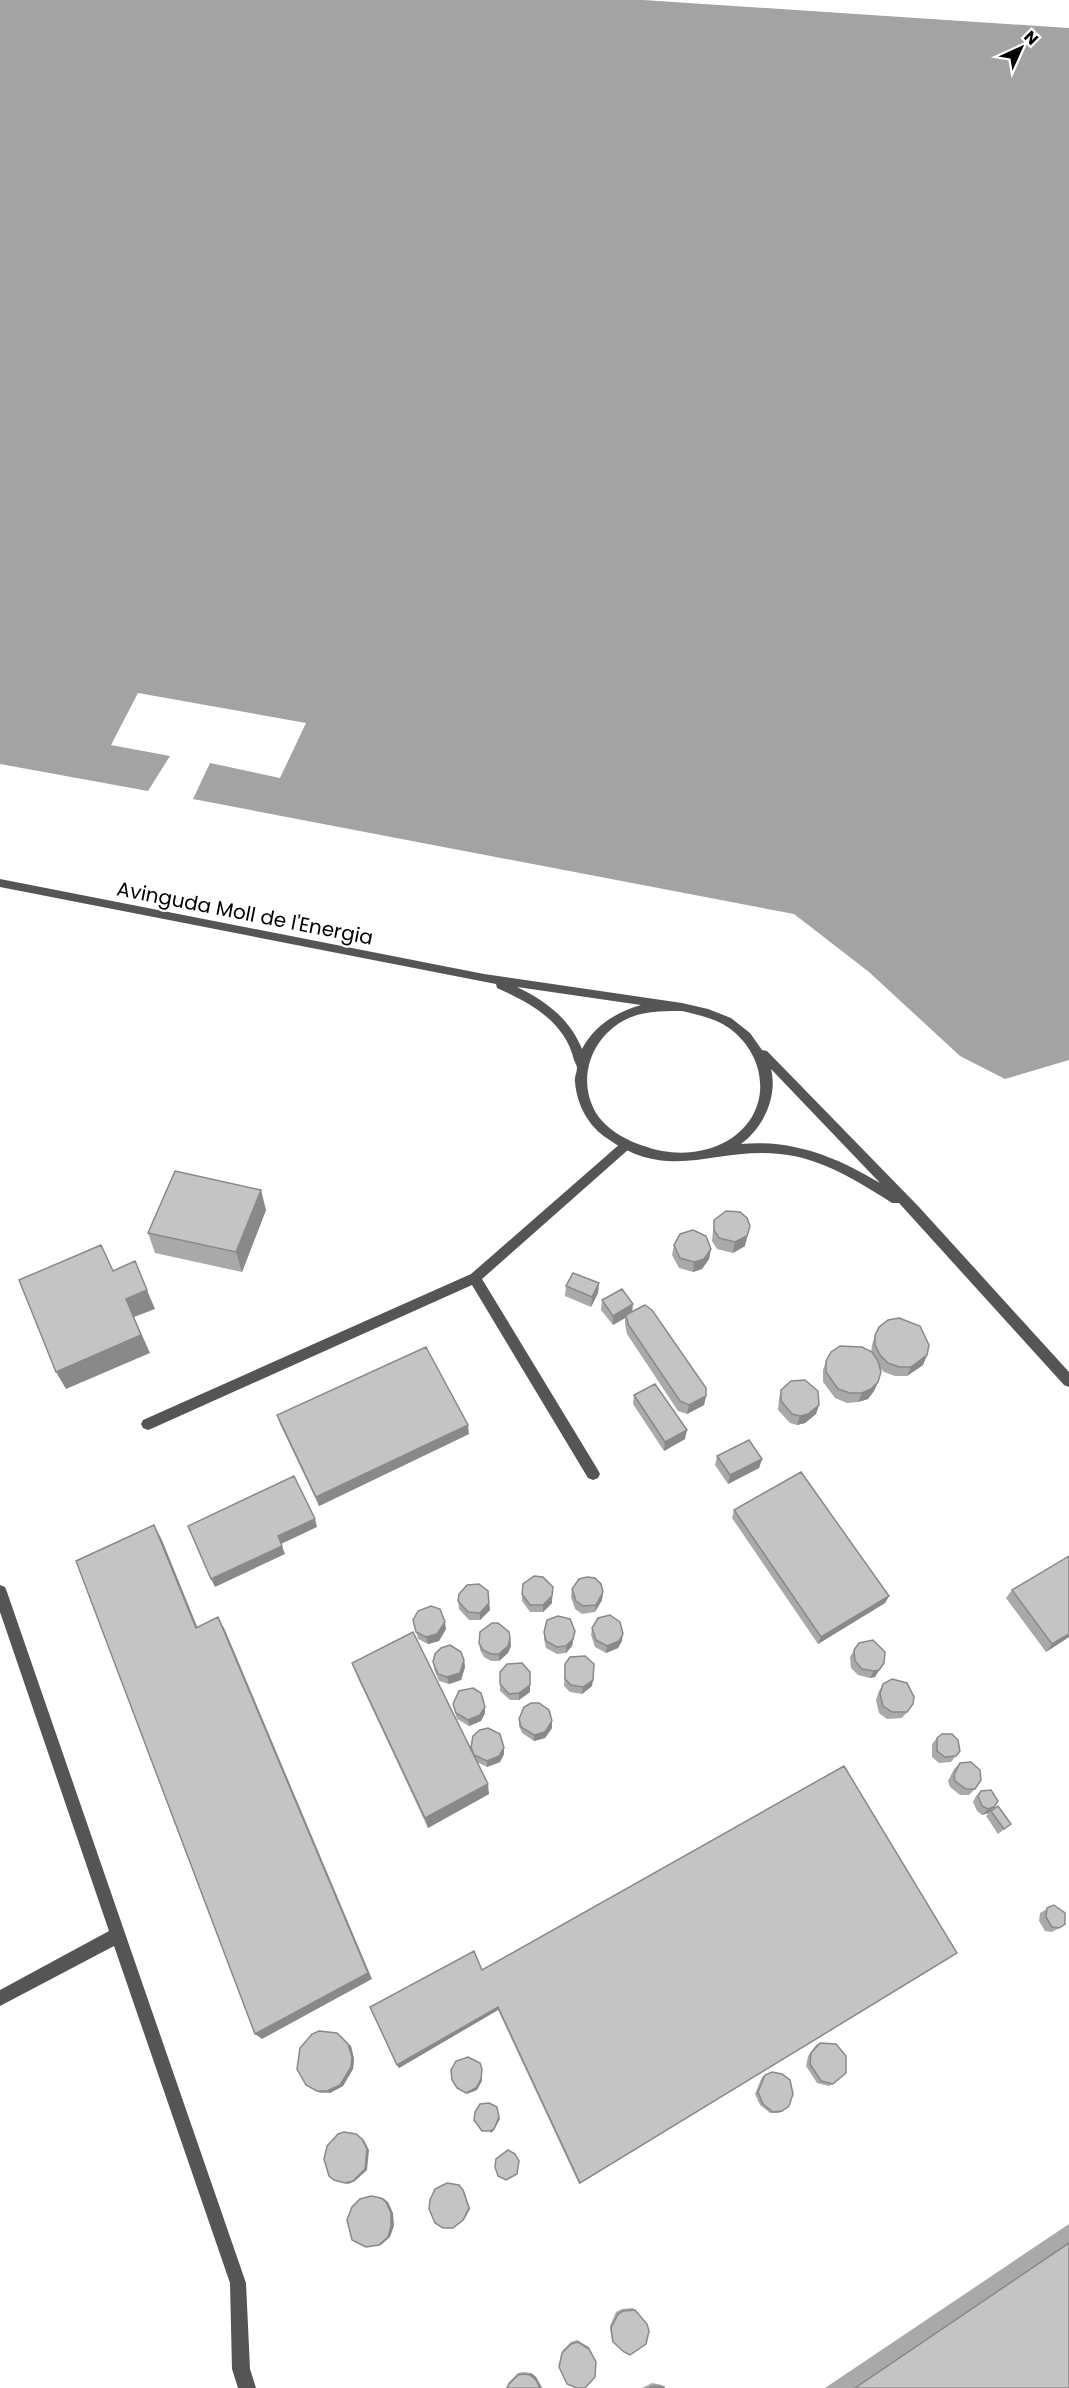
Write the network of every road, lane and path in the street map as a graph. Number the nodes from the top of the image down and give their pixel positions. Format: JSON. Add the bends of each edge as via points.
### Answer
{"nodes":[{"id":1,"x":0,"y":883,"type":"edge"},
{"id":2,"x":484,"y":978,"type":"junction"},
{"id":3,"x":681,"y":1007,"type":"junction"},
{"id":4,"x":752,"y":1042,"type":"junction"},
{"id":5,"x":581,"y":1065,"type":"junction"},
{"id":6,"x":625,"y":1146,"type":"junction"},
{"id":7,"x":718,"y":1152,"type":"junction"},
{"id":8,"x":915,"y":1211,"type":"junction"},
{"id":9,"x":475,"y":1278,"type":"junction"},
{"id":10,"x":1069,"y":1381,"type":"edge"},
{"id":11,"x":148,"y":1424,"type":"dead end"},
{"id":12,"x":593,"y":1474,"type":"dead end"},
{"id":13,"x":0,"y":1592,"type":"edge"},
{"id":14,"x":118,"y":1935,"type":"junction"},
{"id":15,"x":0,"y":1998,"type":"edge"},
{"id":16,"x":248,"y":2388,"type":"edge"}],
"edges":[{"from":1,"to":2,"type":"street","name":"Avinguda Moll de l'Energia"},
{"from":2,"to":3,"type":"street","name":"Avinguda Moll de l'Energia"},
{"from":2,"to":5,"type":"street","name":"Avinguda Moll de l'Energia","via":[[521,993],[561,1024],[574,1042]]},
{"from":3,"to":4,"type":"street","name":"Avinguda Moll de l'Energia","via":[[708,1013],[732,1025]]},
{"from":3,"to":5,"type":"street","name":"Avinguda Moll de l'Energia","via":[[654,1007],[628,1014],[606,1027],[590,1044]]},
{"from":4,"to":7,"type":"street","name":"Avinguda Moll de l'Energia","via":[[764,1066],[768,1091],[761,1116],[743,1137]]},
{"from":4,"to":8,"type":"street"},
{"from":5,"to":6,"type":"street","name":"Avinguda Moll de l'Energia","via":[[580,1088],[588,1110],[603,1130]]},
{"from":6,"to":7,"type":"street","name":"Avinguda Moll de l'Energia","via":[[655,1156],[687,1159]]},
{"from":6,"to":9,"type":"street"},
{"from":7,"to":8,"type":"street","via":[[765,1148],[799,1152],[862,1177]]},
{"from":8,"to":10,"type":"street"},
{"from":9,"to":11,"type":"street"},
{"from":9,"to":12,"type":"street"},
{"from":13,"to":14,"type":"street"},
{"from":14,"to":15,"type":"street"},
{"from":14,"to":16,"type":"street","via":[[238,2283],[241,2369]]}]}
